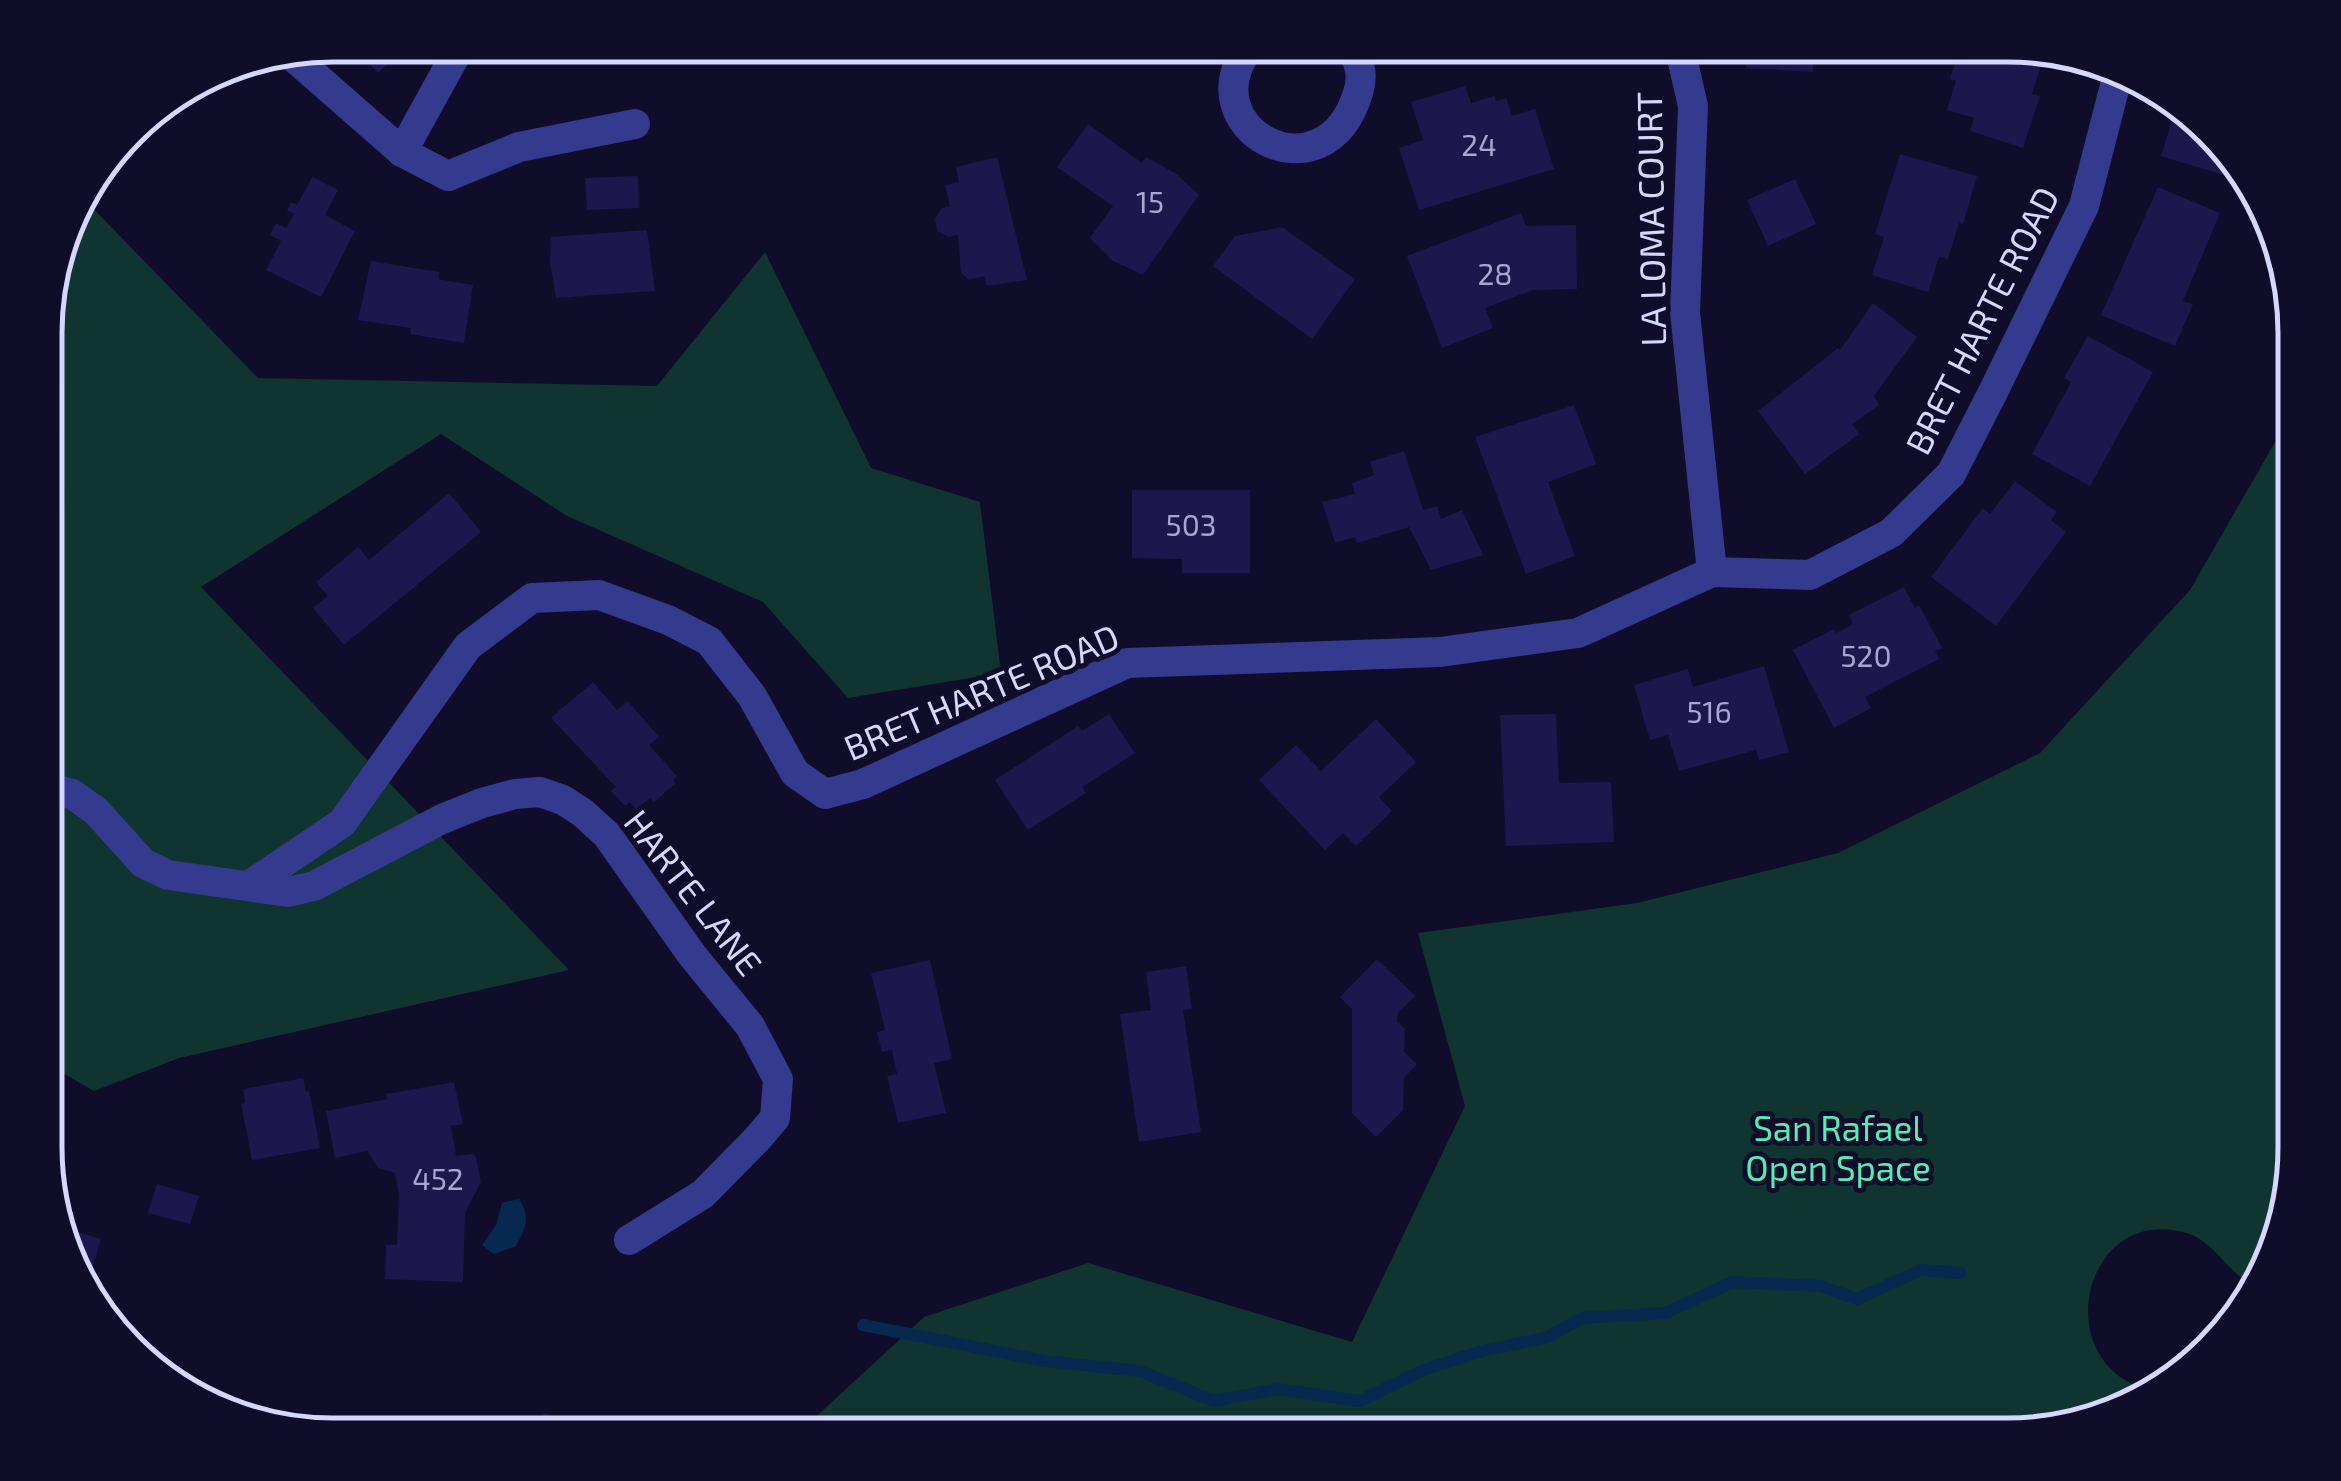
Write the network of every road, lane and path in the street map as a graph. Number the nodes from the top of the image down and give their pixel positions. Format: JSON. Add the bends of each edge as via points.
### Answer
{"nodes":[{"id":1,"x":451,"y":63,"type":"edge"},
{"id":2,"x":1241,"y":63,"type":"edge"},
{"id":3,"x":1360,"y":63,"type":"edge"},
{"id":4,"x":1684,"y":63,"type":"edge"},
{"id":5,"x":302,"y":65,"type":"edge"},
{"id":6,"x":2115,"y":85,"type":"edge"},
{"id":7,"x":635,"y":124,"type":"dead end"},
{"id":8,"x":402,"y":152,"type":"junction"},
{"id":9,"x":1712,"y":572,"type":"junction"},
{"id":10,"x":63,"y":791,"type":"edge"},
{"id":11,"x":250,"y":885,"type":"junction"},
{"id":12,"x":628,"y":1240,"type":"dead end"}],
"edges":[{"from":1,"to":8,"type":"street"},
{"from":2,"to":3,"type":"street","via":[[1232,99],[1240,118],[1260,138],[1290,150],[1314,148],[1333,134],[1359,92]]},
{"from":4,"to":9,"type":"street","name":"LA LOMA COURT","via":[[1692,106],[1685,312]]},
{"from":5,"to":8,"type":"street"},
{"from":6,"to":9,"type":"street","name":"BRET HARTE ROAD","via":[[2084,206],[1951,474],[1891,533],[1810,575]]},
{"from":7,"to":8,"type":"street","via":[[519,147],[448,176]]},
{"from":9,"to":11,"type":"street","name":"BRET HARTE ROAD","via":[[1578,634],[1440,652],[1127,662],[863,784],[825,794],[795,773],[752,696],[709,641],[600,595],[532,598],[468,646],[342,823]]},
{"from":10,"to":11,"type":"street","via":[[96,810],[144,863],[198,882]]},
{"from":11,"to":12,"type":"street","name":"HARTE LANE","via":[[288,892],[314,886],[442,819],[514,794],[540,792],[563,800],[607,835],[750,1026],[778,1079],[774,1118],[758,1138],[704,1194]]}]}
